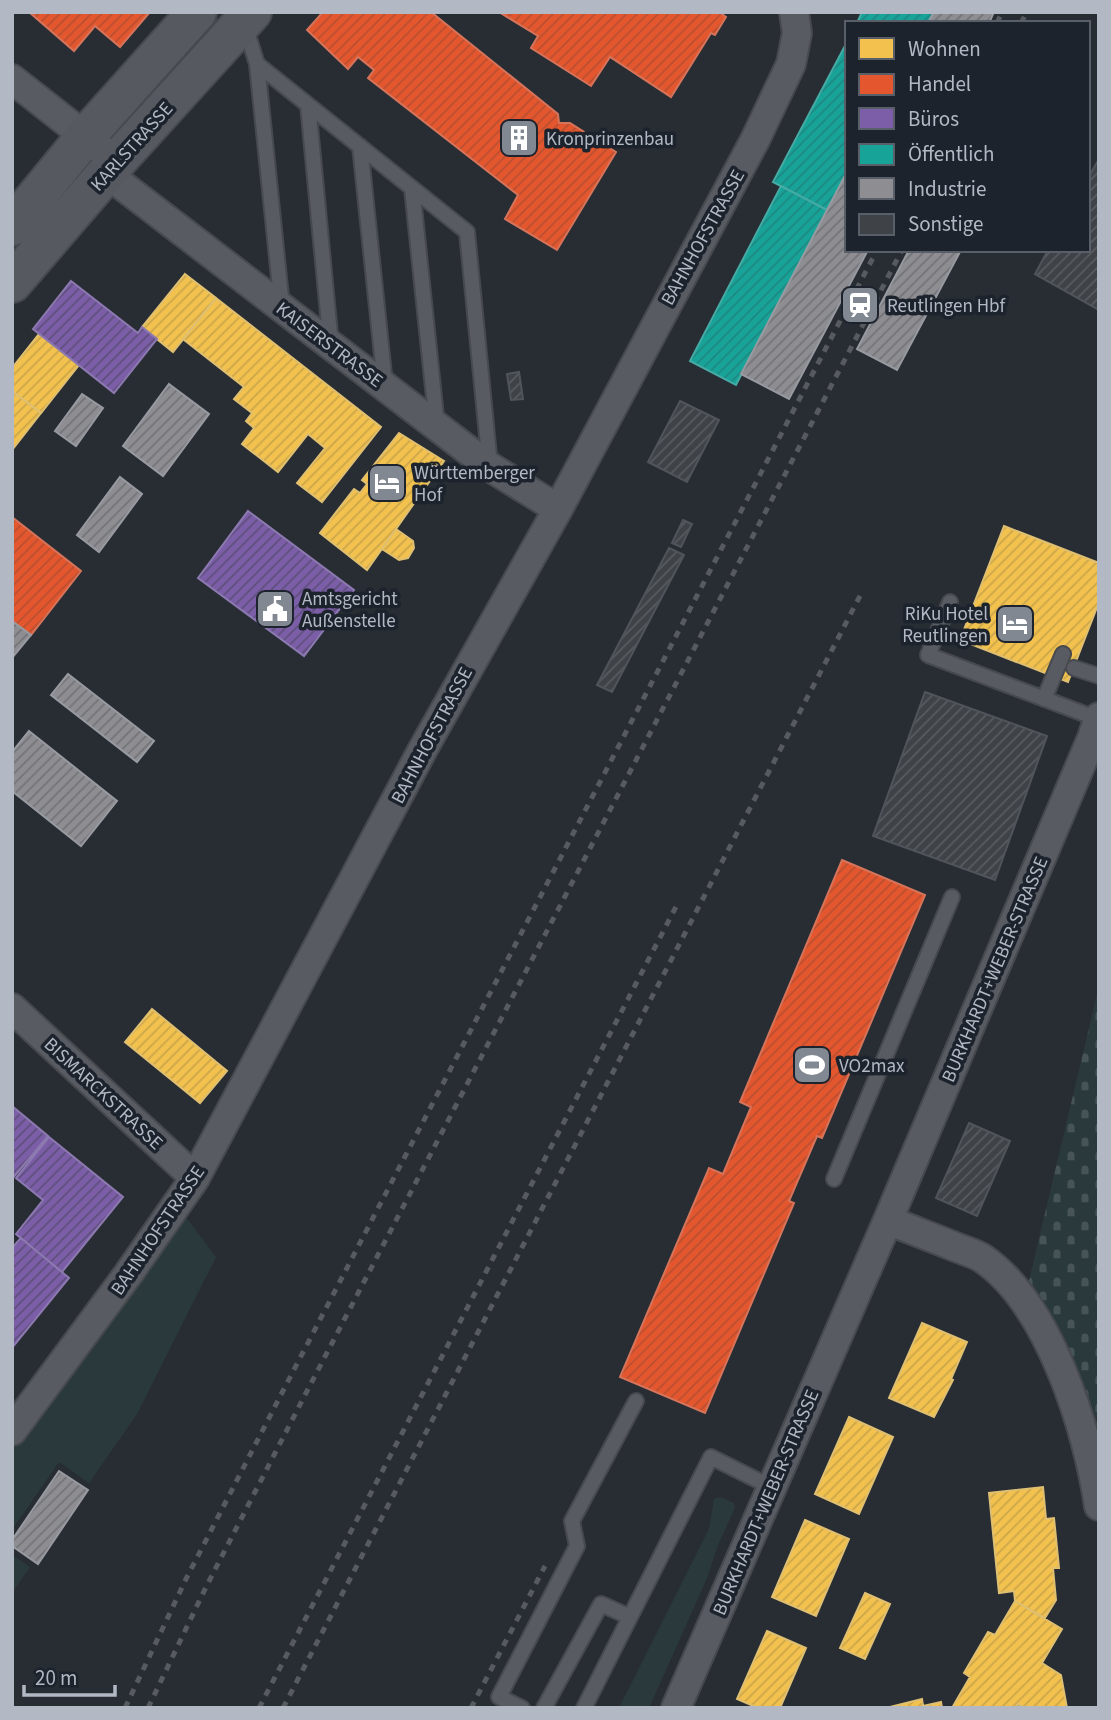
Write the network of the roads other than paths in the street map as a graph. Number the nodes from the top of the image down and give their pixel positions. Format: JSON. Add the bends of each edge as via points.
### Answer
{"nodes":[{"id":1,"x":197,"y":12,"type":"edge"},
{"id":2,"x":794,"y":12,"type":"edge"},
{"id":3,"x":248,"y":17,"type":"edge"},
{"id":4,"x":257,"y":64,"type":"junction"},
{"id":5,"x":12,"y":79,"type":"edge"},
{"id":6,"x":308,"y":105,"type":"junction"},
{"id":7,"x":86,"y":136,"type":"junction"},
{"id":8,"x":360,"y":146,"type":"junction"},
{"id":9,"x":111,"y":167,"type":"junction"},
{"id":10,"x":412,"y":188,"type":"junction"},
{"id":11,"x":12,"y":226,"type":"edge"},
{"id":12,"x":12,"y":283,"type":"edge"},
{"id":13,"x":282,"y":309,"type":"junction"},
{"id":14,"x":331,"y":346,"type":"junction"},
{"id":15,"x":385,"y":386,"type":"junction"},
{"id":16,"x":438,"y":427,"type":"junction"},
{"id":17,"x":490,"y":467,"type":"junction"},
{"id":18,"x":558,"y":509,"type":"junction"},
{"id":19,"x":950,"y":603,"type":"dead end"},
{"id":20,"x":1063,"y":654,"type":"dead end"},
{"id":21,"x":1074,"y":668,"type":"dead end"},
{"id":22,"x":1099,"y":676,"type":"edge"},
{"id":23,"x":1044,"y":699,"type":"junction"},
{"id":24,"x":1098,"y":718,"type":"edge"},
{"id":25,"x":952,"y":897,"type":"dead end"},
{"id":26,"x":12,"y":1008,"type":"edge"},
{"id":27,"x":195,"y":1178,"type":"junction"},
{"id":28,"x":834,"y":1179,"type":"dead end"},
{"id":29,"x":888,"y":1220,"type":"junction"},
{"id":30,"x":636,"y":1401,"type":"dead end"},
{"id":31,"x":12,"y":1431,"type":"edge"},
{"id":32,"x":771,"y":1487,"type":"junction"},
{"id":33,"x":1099,"y":1506,"type":"edge"},
{"id":34,"x":630,"y":1617,"type":"junction"},
{"id":35,"x":522,"y":1708,"type":"edge"},
{"id":36,"x":544,"y":1708,"type":"edge"},
{"id":37,"x":584,"y":1708,"type":"edge"},
{"id":38,"x":676,"y":1708,"type":"edge"}],
"edges":[{"from":1,"to":7,"type":"main road","name":"KARLSTRASSE"},
{"from":2,"to":18,"type":"street","name":"BAHNHOFSTRASSE","via":[[796,48],[785,81]]},
{"from":3,"to":4,"type":"lane"},
{"from":3,"to":9,"type":"main road","name":"KARLSTRASSE"},
{"from":4,"to":6,"type":"lane"},
{"from":4,"to":13,"type":"lane"},
{"from":5,"to":7,"type":"street","name":"KAISERSTRASSE"},
{"from":6,"to":8,"type":"lane"},
{"from":6,"to":14,"type":"lane"},
{"from":7,"to":9,"type":"street","name":"KAISERSTRASSE"},
{"from":7,"to":11,"type":"main road","name":"KARLSTRASSE"},
{"from":8,"to":10,"type":"lane"},
{"from":8,"to":15,"type":"lane"},
{"from":9,"to":12,"type":"main road","name":"KARLSTRASSE"},
{"from":9,"to":13,"type":"street","name":"KAISERSTRASSE"},
{"from":10,"to":16,"type":"lane"},
{"from":10,"to":17,"type":"lane","via":[[467,232]]},
{"from":13,"to":14,"type":"street","name":"KAISERSTRASSE"},
{"from":14,"to":15,"type":"street","name":"KAISERSTRASSE"},
{"from":15,"to":16,"type":"street","name":"KAISERSTRASSE"},
{"from":16,"to":17,"type":"street","name":"KAISERSTRASSE"},
{"from":17,"to":18,"type":"street","name":"KAISERSTRASSE"},
{"from":18,"to":27,"type":"street","name":"BAHNHOFSTRASSE","via":[[436,725]]},
{"from":19,"to":23,"type":"lane","via":[[928,654]]},
{"from":20,"to":23,"type":"lane"},
{"from":21,"to":22,"type":"lane"},
{"from":23,"to":24,"type":"lane"},
{"from":24,"to":29,"type":"street","name":"BURKHARDT+WEBER-STRASSE"},
{"from":25,"to":28,"type":"lane"},
{"from":26,"to":27,"type":"street","name":"BISMARCKSTRASSE"},
{"from":27,"to":31,"type":"street","name":"BAHNHOFSTRASSE"},
{"from":29,"to":32,"type":"street","name":"BURKHARDT+WEBER-STRASSE"},
{"from":29,"to":33,"type":"street","via":[[981,1257],[1007,1279],[1030,1311],[1072,1395]]},
{"from":30,"to":35,"type":"lane","via":[[572,1521],[577,1546],[499,1697]]},
{"from":32,"to":34,"type":"lane","via":[[711,1457]]},
{"from":32,"to":38,"type":"street","name":"BURKHARDT+WEBER-STRASSE"},
{"from":34,"to":36,"type":"lane","via":[[601,1604]]},
{"from":34,"to":37,"type":"lane"}]}
